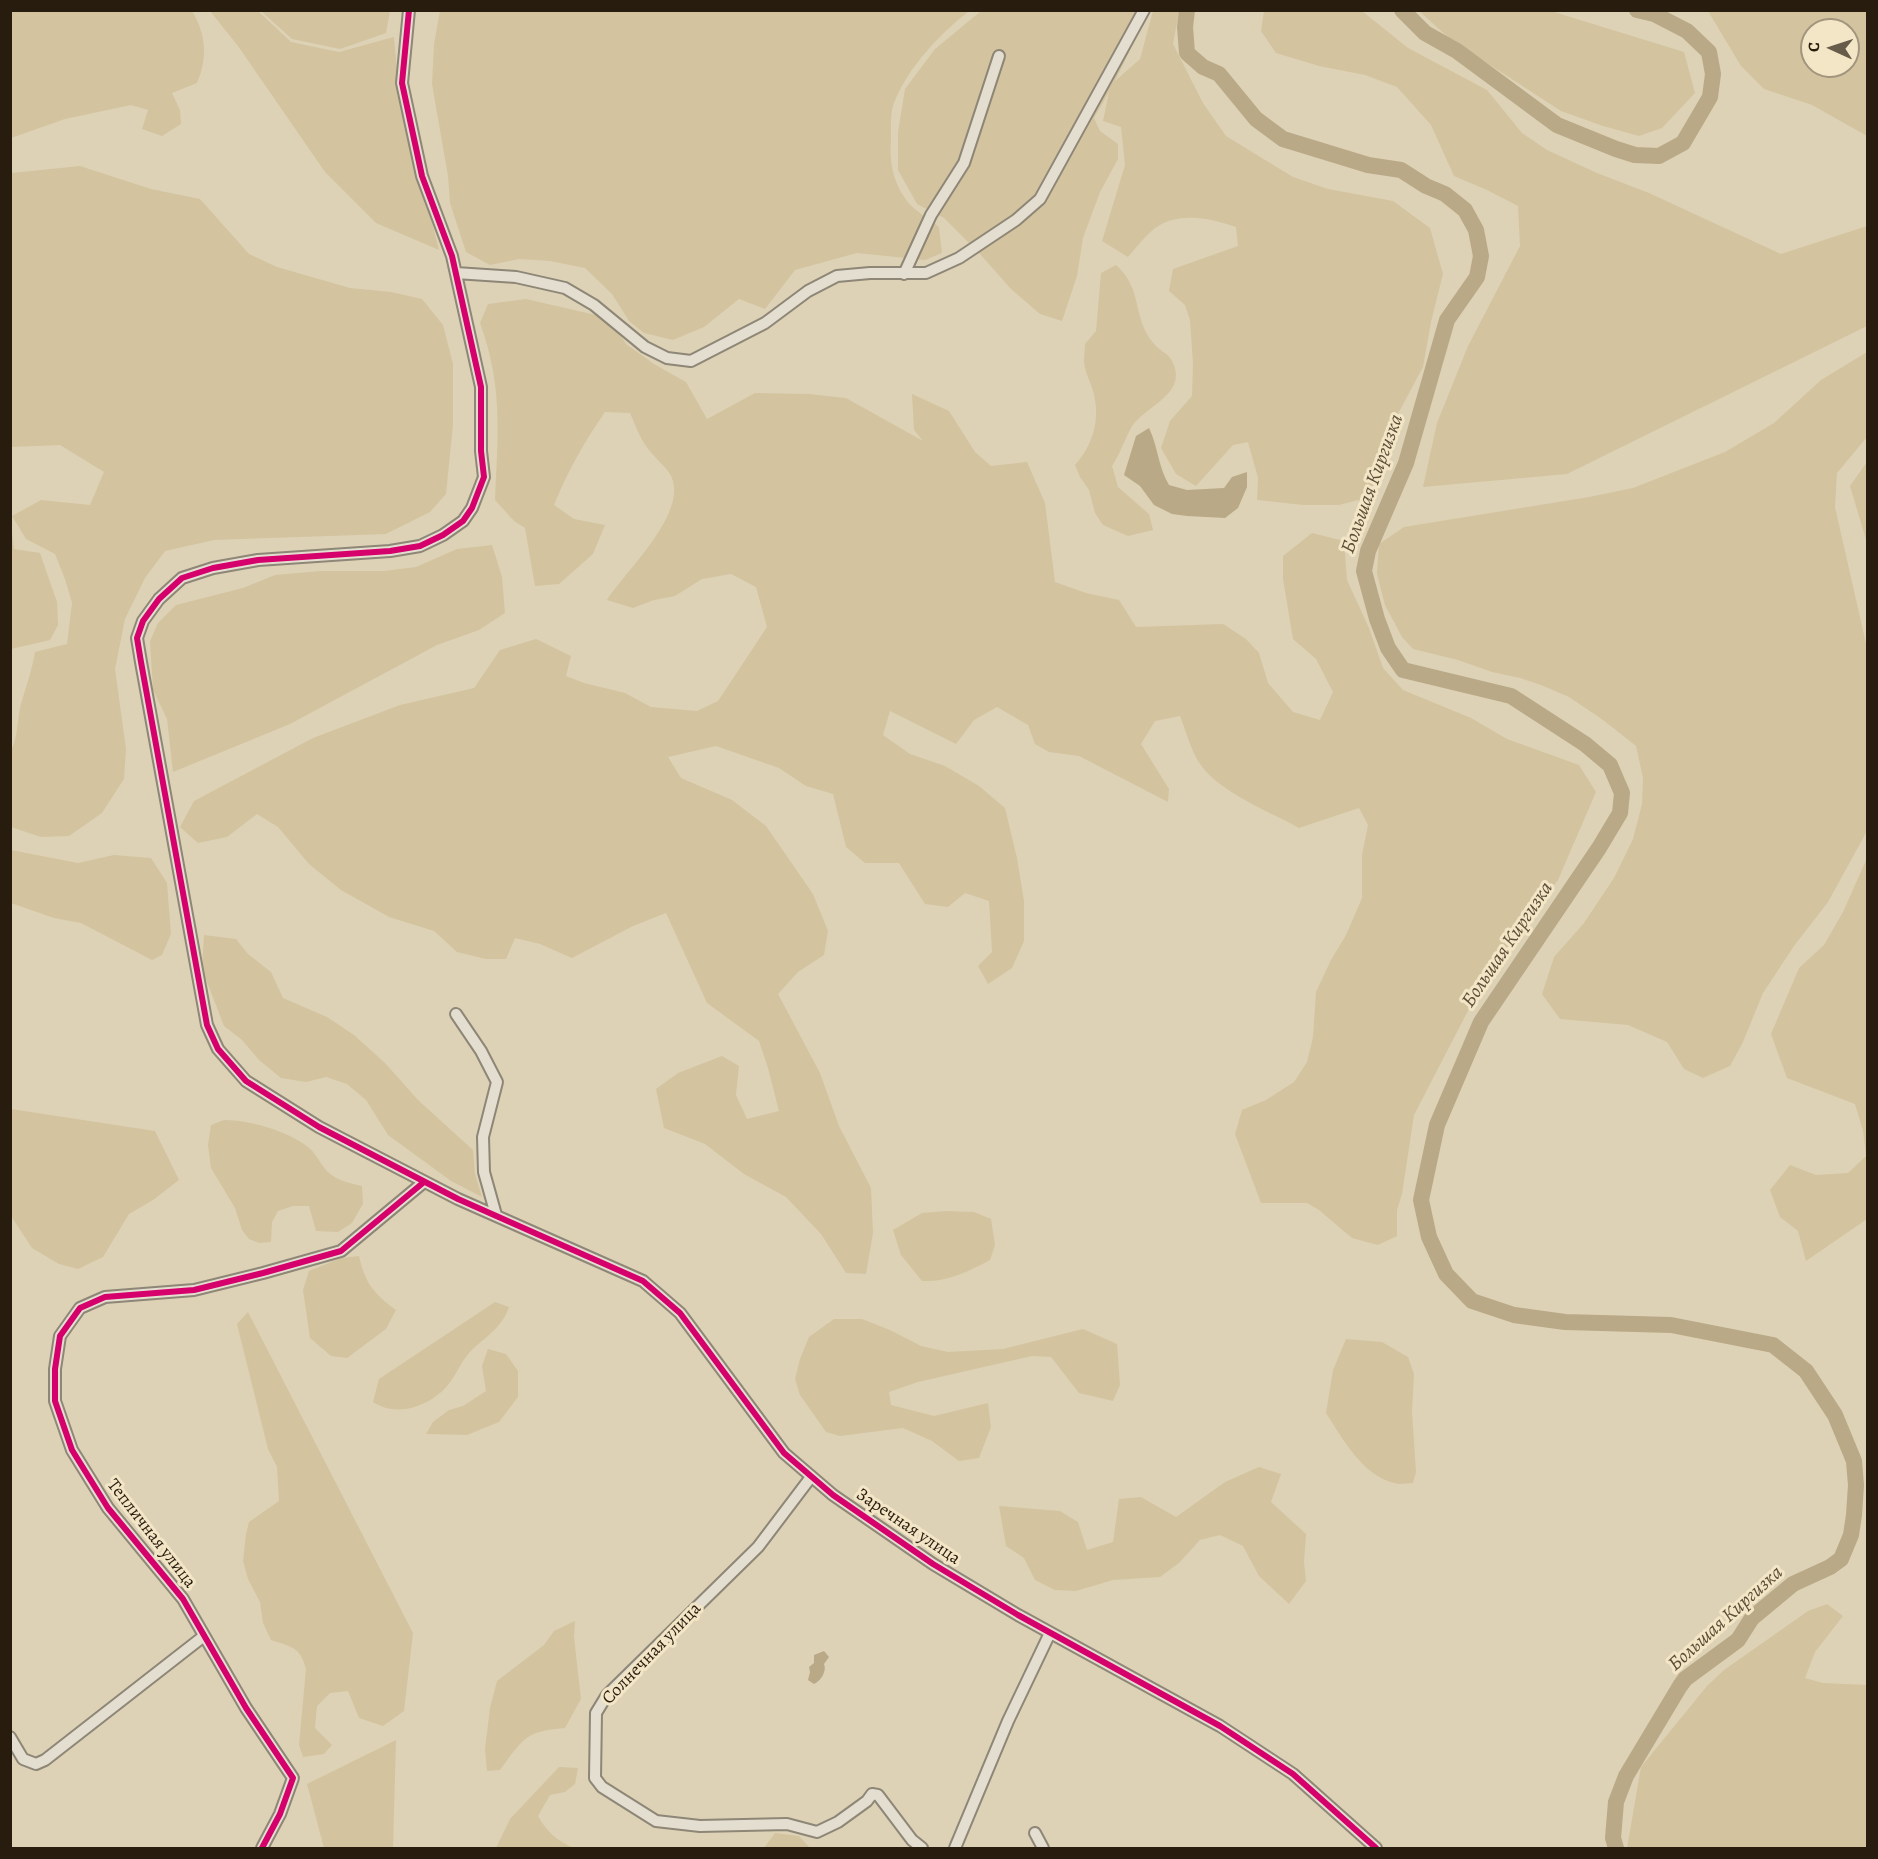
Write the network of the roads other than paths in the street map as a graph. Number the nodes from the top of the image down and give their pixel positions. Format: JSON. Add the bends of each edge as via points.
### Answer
{"nodes":[{"id":1,"x":409,"y":10,"type":"edge"},
{"id":2,"x":1144,"y":10,"type":"edge"},
{"id":3,"x":999,"y":56,"type":"dead end"},
{"id":4,"x":456,"y":273,"type":"junction"},
{"id":5,"x":904,"y":274,"type":"junction"},
{"id":6,"x":456,"y":1014,"type":"dead end"},
{"id":7,"x":424,"y":1182,"type":"junction"},
{"id":8,"x":496,"y":1215,"type":"junction"},
{"id":9,"x":811,"y":1477,"type":"junction"},
{"id":10,"x":1050,"y":1633,"type":"junction"},
{"id":11,"x":204,"y":1636,"type":"junction"},
{"id":12,"x":10,"y":1737,"type":"edge"},
{"id":13,"x":1035,"y":1833,"type":"dead end"},
{"id":14,"x":262,"y":1848,"type":"edge"},
{"id":15,"x":922,"y":1848,"type":"edge"},
{"id":16,"x":955,"y":1848,"type":"edge"},
{"id":17,"x":1043,"y":1848,"type":"edge"},
{"id":18,"x":1376,"y":1848,"type":"edge"}],
"edges":[{"from":1,"to":4,"type":"street","name":"Заречная улица","via":[[402,83],[422,176]]},
{"from":2,"to":5,"type":"street","via":[[1040,199],[959,258],[926,273]]},
{"from":3,"to":5,"type":"street","via":[[964,163],[932,215]]},
{"from":4,"to":5,"type":"street","via":[[516,277],[565,288],[594,305],[645,347],[667,358],[691,361],[765,323],[808,291],[837,276]]},
{"from":4,"to":7,"type":"street","name":"Заречная улица","via":[[481,387],[484,477],[463,521],[420,546],[258,560],[182,578],[159,599],[143,621],[137,638],[207,1025],[218,1049],[246,1081],[319,1127]]},
{"from":6,"to":8,"type":"street","via":[[497,1082],[483,1137],[484,1172]]},
{"from":7,"to":8,"type":"street","name":"Заречная улица"},
{"from":7,"to":11,"type":"street","name":"Тепличная улица","via":[[341,1251],[194,1290],[105,1297],[80,1308],[60,1336],[55,1401],[72,1450],[108,1508],[183,1599]]},
{"from":8,"to":9,"type":"street","name":"Заречная улица","via":[[643,1281],[680,1313],[784,1453]]},
{"from":9,"to":10,"type":"street","name":"Заречная улица","via":[[933,1564]]},
{"from":9,"to":15,"type":"street","name":"Солнечная улица","via":[[758,1547],[607,1695],[596,1713],[595,1778],[602,1787],[656,1821],[700,1826],[787,1824],[817,1832],[838,1822],[872,1794],[878,1795]]},
{"from":10,"to":16,"type":"street"},
{"from":10,"to":18,"type":"street","name":"Заречная улица","via":[[1220,1726],[1293,1774]]},
{"from":11,"to":12,"type":"street","via":[[45,1760],[36,1764],[23,1759]]},
{"from":11,"to":14,"type":"street","name":"Тепличная улица","via":[[293,1779]]},
{"from":13,"to":17,"type":"street"}]}
